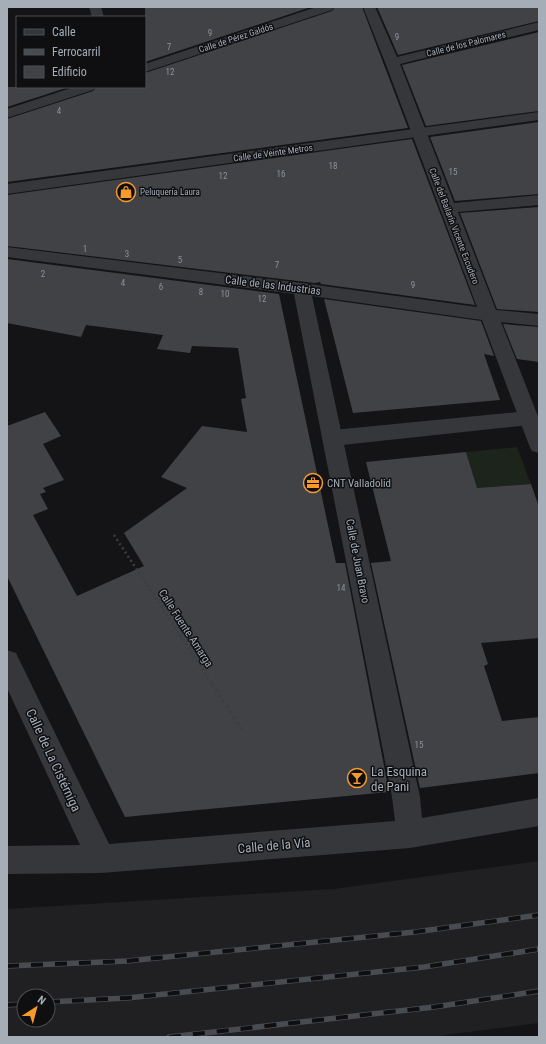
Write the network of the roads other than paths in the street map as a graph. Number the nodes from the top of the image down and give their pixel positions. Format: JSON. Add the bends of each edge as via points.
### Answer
{"nodes":[{"id":1,"x":328,"y":7,"type":"edge"},
{"id":2,"x":369,"y":7,"type":"edge"},
{"id":3,"x":539,"y":26,"type":"edge"},
{"id":4,"x":392,"y":62,"type":"junction"},
{"id":5,"x":146,"y":68,"type":"edge"},
{"id":6,"x":85,"y":88,"type":"edge"},
{"id":7,"x":7,"y":114,"type":"edge"},
{"id":8,"x":539,"y":116,"type":"edge"},
{"id":9,"x":419,"y":133,"type":"junction"},
{"id":10,"x":7,"y":189,"type":"edge"},
{"id":11,"x":539,"y":200,"type":"edge"},
{"id":12,"x":447,"y":208,"type":"junction"},
{"id":13,"x":7,"y":252,"type":"edge"},
{"id":14,"x":302,"y":289,"type":"junction"},
{"id":15,"x":488,"y":316,"type":"junction"},
{"id":16,"x":539,"y":320,"type":"edge"},
{"id":17,"x":529,"y":418,"type":"junction"},
{"id":18,"x":333,"y":438,"type":"junction"},
{"id":19,"x":539,"y":445,"type":"edge"},
{"id":20,"x":7,"y":661,"type":"edge"},
{"id":21,"x":539,"y":812,"type":"edge"},
{"id":22,"x":410,"y":834,"type":"junction"},
{"id":23,"x":101,"y":859,"type":"junction"},
{"id":24,"x":7,"y":860,"type":"edge"}],
"edges":[{"from":1,"to":5,"type":"street","name":"Calle de Pérez Galdós"},
{"from":2,"to":4,"type":"street","name":"Calle del Bailarín Vicente Escudero"},
{"from":3,"to":4,"type":"street","name":"Calle de los Palomares"},
{"from":4,"to":9,"type":"street","name":"Calle del Bailarín Vicente Escudero"},
{"from":6,"to":7,"type":"street"},
{"from":8,"to":9,"type":"street","name":"Calle de Veinte Metros"},
{"from":9,"to":10,"type":"street","name":"Calle de Veinte Metros"},
{"from":9,"to":12,"type":"street","name":"Calle del Bailarín Vicente Escudero"},
{"from":11,"to":12,"type":"street"},
{"from":12,"to":15,"type":"street","name":"Calle del Bailarín Vicente Escudero"},
{"from":13,"to":14,"type":"street","name":"Calle de las Industrias"},
{"from":14,"to":15,"type":"street","name":"Calle de las Industrias"},
{"from":14,"to":18,"type":"street","name":"Calle de Juan Bravo"},
{"from":15,"to":16,"type":"street","name":"Calle de las Industrias"},
{"from":15,"to":17,"type":"street","name":"Calle del Bailarín Vicente Escudero"},
{"from":17,"to":18,"type":"street"},
{"from":17,"to":19,"type":"street","name":"Calle del Bailarín Vicente Escudero"},
{"from":18,"to":22,"type":"street","name":"Calle de Juan Bravo","via":[[406,798]]},
{"from":20,"to":23,"type":"street","name":"Calle de La Cistérniga"},
{"from":21,"to":22,"type":"street","name":"Calle de la Vía"},
{"from":22,"to":23,"type":"street","name":"Calle de la Vía"},
{"from":23,"to":24,"type":"street","name":"Calle de la Vía"}]}
